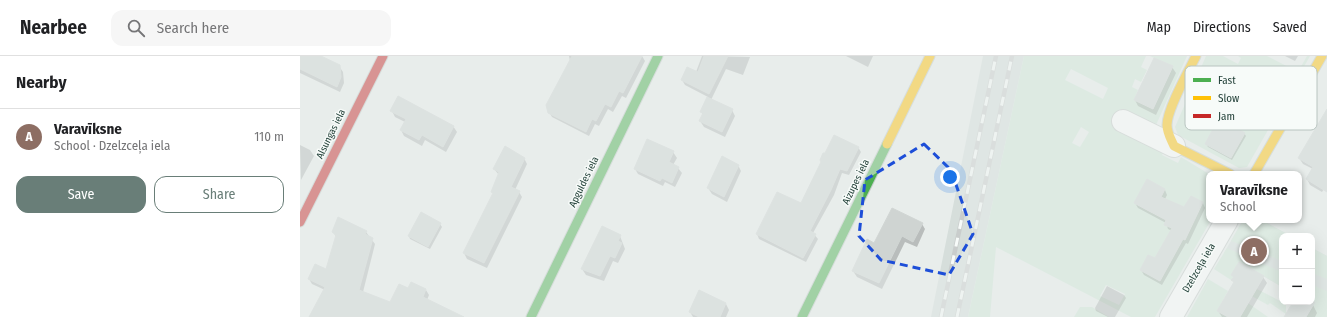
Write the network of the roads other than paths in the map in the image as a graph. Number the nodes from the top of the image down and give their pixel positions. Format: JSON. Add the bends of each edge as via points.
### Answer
{"nodes":[{"id":1,"x":383,"y":56,"type":"edge"},
{"id":2,"x":658,"y":56,"type":"edge"},
{"id":3,"x":930,"y":56,"type":"edge"},
{"id":4,"x":1196,"y":56,"type":"edge"},
{"id":5,"x":1322,"y":56,"type":"edge"},
{"id":6,"x":1191,"y":66,"type":"edge"},
{"id":7,"x":1316,"y":66,"type":"edge"},
{"id":8,"x":1185,"y":79,"type":"edge"},
{"id":9,"x":1123,"y":121,"type":"dead end"},
{"id":10,"x":1279,"y":130,"type":"edge"},
{"id":11,"x":1174,"y":146,"type":"junction"},
{"id":12,"x":1224,"y":171,"type":"edge"},
{"id":13,"x":1256,"y":171,"type":"edge"},
{"id":14,"x":300,"y":222,"type":"edge"},
{"id":15,"x":1225,"y":223,"type":"edge"},
{"id":16,"x":531,"y":317,"type":"edge"},
{"id":17,"x":802,"y":317,"type":"edge"},
{"id":18,"x":1171,"y":317,"type":"edge"}],
"edges":[{"from":1,"to":14,"type":"street","name":"Alsungas iela"},
{"from":2,"to":16,"type":"street","name":"Apguldes iela"},
{"from":3,"to":17,"type":"street","name":"Aizupes iela"},
{"from":4,"to":6,"type":"street"},
{"from":5,"to":7,"type":"street"},
{"from":8,"to":11,"type":"street","via":[[1169,113],[1167,124]]},
{"from":9,"to":11,"type":"street"},
{"from":10,"to":13,"type":"street"},
{"from":11,"to":12,"type":"street"},
{"from":15,"to":18,"type":"street","name":"Dzelzceļa iela"}]}
